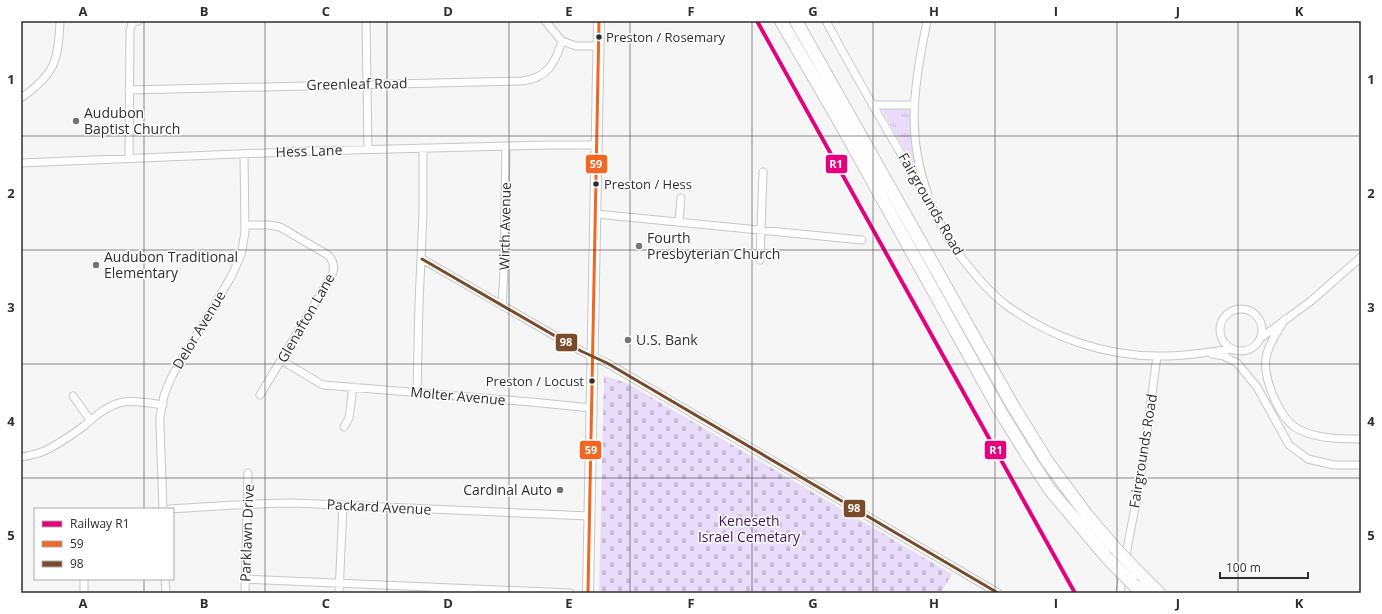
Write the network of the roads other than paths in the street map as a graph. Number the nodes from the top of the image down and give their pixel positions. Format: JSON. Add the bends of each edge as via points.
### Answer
{"nodes":[{"id":1,"x":60,"y":21,"type":"edge"},
{"id":2,"x":366,"y":21,"type":"edge"},
{"id":3,"x":545,"y":21,"type":"edge"},
{"id":4,"x":600,"y":21,"type":"edge"},
{"id":5,"x":781,"y":21,"type":"edge"},
{"id":6,"x":796,"y":21,"type":"edge"},
{"id":7,"x":826,"y":21,"type":"edge"},
{"id":8,"x":927,"y":21,"type":"edge"},
{"id":9,"x":135,"y":22,"type":"edge"},
{"id":10,"x":562,"y":41,"type":"junction"},
{"id":11,"x":599,"y":46,"type":"junction"},
{"id":12,"x":367,"y":84,"type":"junction"},
{"id":13,"x":129,"y":90,"type":"junction"},
{"id":14,"x":21,"y":98,"type":"edge"},
{"id":15,"x":872,"y":105,"type":"junction"},
{"id":16,"x":914,"y":106,"type":"junction"},
{"id":17,"x":597,"y":145,"type":"junction"},
{"id":18,"x":506,"y":146,"type":"junction"},
{"id":19,"x":423,"y":148,"type":"junction"},
{"id":20,"x":368,"y":149,"type":"junction"},
{"id":21,"x":244,"y":154,"type":"junction"},
{"id":22,"x":129,"y":158,"type":"junction"},
{"id":23,"x":21,"y":163,"type":"edge"},
{"id":24,"x":763,"y":172,"type":"dead end"},
{"id":25,"x":681,"y":198,"type":"dead end"},
{"id":26,"x":934,"y":209,"type":"junction"},
{"id":27,"x":596,"y":214,"type":"junction"},
{"id":28,"x":679,"y":221,"type":"junction"},
{"id":29,"x":246,"y":225,"type":"junction"},
{"id":30,"x":762,"y":230,"type":"junction"},
{"id":31,"x":862,"y":240,"type":"dead end"},
{"id":32,"x":1361,"y":257,"type":"edge"},
{"id":33,"x":422,"y":258,"type":"junction"},
{"id":34,"x":760,"y":260,"type":"dead end"},
{"id":35,"x":502,"y":306,"type":"junction"},
{"id":36,"x":1285,"y":319,"type":"junction"},
{"id":37,"x":1262,"y":337,"type":"junction"},
{"id":38,"x":1233,"y":349,"type":"junction"},
{"id":39,"x":1200,"y":353,"type":"junction"},
{"id":40,"x":593,"y":356,"type":"junction"},
{"id":41,"x":1157,"y":356,"type":"junction"},
{"id":42,"x":281,"y":360,"type":"junction"},
{"id":43,"x":353,"y":387,"type":"junction"},
{"id":44,"x":417,"y":393,"type":"junction"},
{"id":45,"x":260,"y":395,"type":"dead end"},
{"id":46,"x":74,"y":396,"type":"dead end"},
{"id":47,"x":163,"y":405,"type":"junction"},
{"id":48,"x":592,"y":408,"type":"junction"},
{"id":49,"x":90,"y":420,"type":"junction"},
{"id":50,"x":344,"y":427,"type":"dead end"},
{"id":51,"x":1361,"y":439,"type":"edge"},
{"id":52,"x":21,"y":457,"type":"edge"},
{"id":53,"x":1361,"y":464,"type":"edge"},
{"id":54,"x":248,"y":473,"type":"dead end"},
{"id":55,"x":248,"y":504,"type":"junction"},
{"id":56,"x":343,"y":505,"type":"junction"},
{"id":57,"x":163,"y":508,"type":"edge"},
{"id":58,"x":174,"y":509,"type":"edge"},
{"id":59,"x":589,"y":516,"type":"junction"},
{"id":60,"x":245,"y":579,"type":"junction"},
{"id":61,"x":84,"y":580,"type":"edge"},
{"id":62,"x":166,"y":580,"type":"edge"},
{"id":63,"x":340,"y":582,"type":"junction"},
{"id":64,"x":1139,"y":589,"type":"edge"},
{"id":65,"x":84,"y":593,"type":"edge"},
{"id":66,"x":166,"y":593,"type":"edge"},
{"id":67,"x":245,"y":593,"type":"edge"},
{"id":68,"x":339,"y":593,"type":"edge"},
{"id":69,"x":570,"y":593,"type":"edge"},
{"id":70,"x":588,"y":593,"type":"edge"},
{"id":71,"x":998,"y":593,"type":"edge"},
{"id":72,"x":1120,"y":593,"type":"edge"},
{"id":73,"x":1159,"y":593,"type":"edge"}],
"edges":[{"from":1,"to":14,"type":"street","via":[[58,50],[54,64],[42,82]]},
{"from":2,"to":12,"type":"street"},
{"from":3,"to":10,"type":"street"},
{"from":4,"to":11,"type":"main road"},
{"from":5,"to":64,"type":"highway","bridge":true,"via":[[1008,425],[1050,490],[1109,560]]},
{"from":6,"to":73,"type":"highway","bridge":true,"via":[[1013,406],[1047,461],[1086,514]]},
{"from":7,"to":15,"type":"street","name":"Fairgrounds Road"},
{"from":8,"to":16,"type":"street"},
{"from":9,"to":13,"type":"street","via":[[130,31]]},
{"from":10,"to":11,"type":"street","via":[[576,46]]},
{"from":10,"to":12,"type":"street","name":"Greenleaf Road","via":[[549,69],[538,78],[530,80]]},
{"from":11,"to":17,"type":"main road"},
{"from":12,"to":13,"type":"street","name":"Greenleaf Road"},
{"from":12,"to":20,"type":"street"},
{"from":13,"to":22,"type":"street"},
{"from":15,"to":16,"type":"street"},
{"from":15,"to":26,"type":"street","name":"Fairgrounds Road"},
{"from":16,"to":26,"type":"street","via":[[918,159]]},
{"from":17,"to":18,"type":"street","name":"Hess Lane"},
{"from":17,"to":27,"type":"main road"},
{"from":18,"to":19,"type":"street","name":"Hess Lane"},
{"from":18,"to":35,"type":"street","name":"Wirth Avenue"},
{"from":19,"to":20,"type":"street","name":"Hess Lane"},
{"from":19,"to":33,"type":"street"},
{"from":20,"to":21,"type":"street","name":"Hess Lane"},
{"from":21,"to":22,"type":"street","name":"Hess Lane"},
{"from":21,"to":29,"type":"street","name":"Delor Avenue"},
{"from":22,"to":23,"type":"street","name":"Hess Lane"},
{"from":24,"to":30,"type":"street"},
{"from":25,"to":28,"type":"street"},
{"from":26,"to":41,"type":"street","name":"Fairgrounds Road","via":[[951,242],[979,279],[1005,304],[1029,320],[1062,337],[1093,347],[1124,354]]},
{"from":27,"to":28,"type":"street"},
{"from":27,"to":40,"type":"main road"},
{"from":28,"to":30,"type":"street"},
{"from":29,"to":42,"type":"street","name":"Glenafton Lane","via":[[280,227],[328,255],[334,263],[332,275]]},
{"from":29,"to":47,"type":"street","name":"Delor Avenue","via":[[244,243],[236,268],[173,374]]},
{"from":30,"to":31,"type":"street"},
{"from":30,"to":34,"type":"street"},
{"from":32,"to":36,"type":"street","via":[[1311,301]]},
{"from":33,"to":35,"type":"street"},
{"from":33,"to":44,"type":"street"},
{"from":35,"to":40,"type":"street"},
{"from":36,"to":37,"type":"street"},
{"from":36,"to":51,"type":"street","via":[[1266,357],[1267,378],[1280,410],[1291,424],[1300,430],[1319,436]]},
{"from":37,"to":38,"type":"street","via":[[1253,348],[1240,351]]},
{"from":37,"to":38,"type":"street","via":[[1262,323],[1258,316],[1246,309],[1232,310],[1223,320],[1220,333],[1227,345]]},
{"from":38,"to":39,"type":"street"},
{"from":39,"to":41,"type":"street"},
{"from":39,"to":53,"type":"street","via":[[1224,356],[1237,363],[1257,387],[1289,444],[1308,459],[1334,465]]},
{"from":40,"to":48,"type":"main road"},
{"from":40,"to":71,"type":"street"},
{"from":41,"to":72,"type":"street","name":"Fairgrounds Road","via":[[1142,470]]},
{"from":42,"to":43,"type":"street","name":"Molter Avenue","via":[[322,385]]},
{"from":42,"to":45,"type":"street","name":"Glenafton Lane"},
{"from":43,"to":44,"type":"street","name":"Molter Avenue"},
{"from":43,"to":50,"type":"street","via":[[349,418]]},
{"from":44,"to":48,"type":"street","name":"Molter Avenue"},
{"from":46,"to":49,"type":"street"},
{"from":47,"to":49,"type":"street","via":[[122,402],[107,408]]},
{"from":47,"to":57,"type":"street","name":"Delor Avenue","via":[[160,426]]},
{"from":48,"to":59,"type":"main road"},
{"from":49,"to":52,"type":"street","via":[[43,452]]},
{"from":54,"to":55,"type":"street","name":"Parklawn Drive"},
{"from":55,"to":56,"type":"street","name":"Packard Avenue"},
{"from":55,"to":58,"type":"street","name":"Packard Avenue"},
{"from":55,"to":60,"type":"street","name":"Parklawn Drive"},
{"from":56,"to":59,"type":"street","name":"Packard Avenue"},
{"from":56,"to":63,"type":"street"},
{"from":59,"to":70,"type":"main road"},
{"from":60,"to":63,"type":"street"},
{"from":60,"to":67,"type":"street","name":"Parklawn Drive"},
{"from":61,"to":65,"type":"street"},
{"from":62,"to":66,"type":"street"},
{"from":63,"to":68,"type":"street"},
{"from":63,"to":69,"type":"street"}]}
